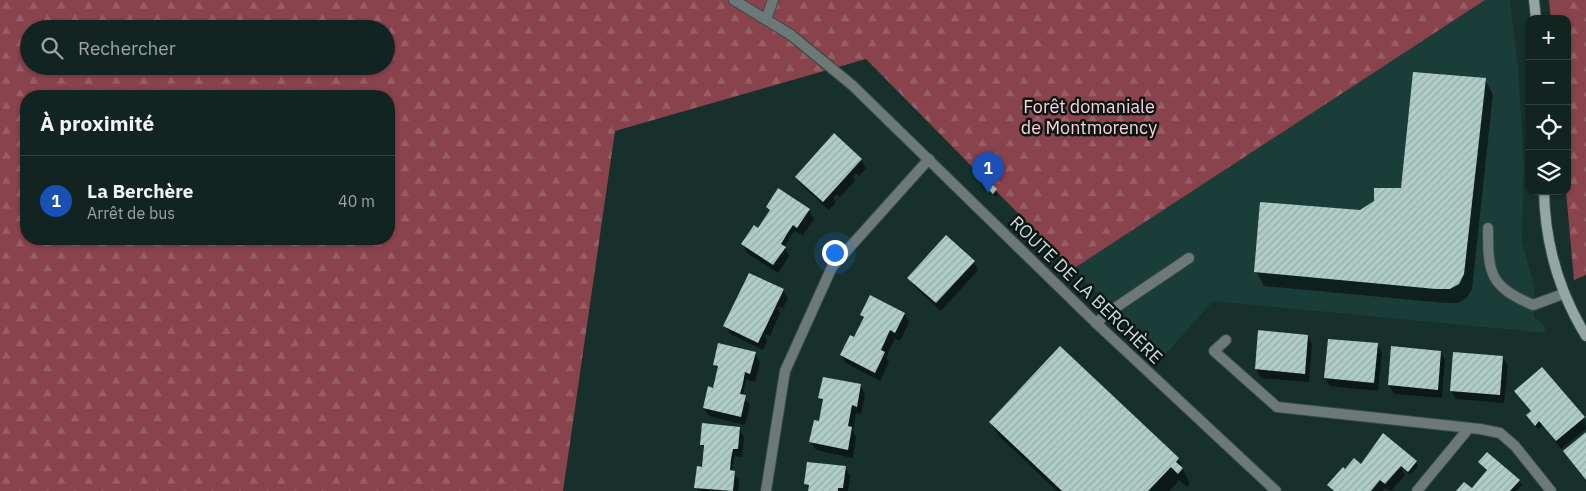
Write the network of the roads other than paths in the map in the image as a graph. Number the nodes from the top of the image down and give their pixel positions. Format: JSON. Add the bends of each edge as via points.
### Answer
{"nodes":[{"id":1,"x":734,"y":0,"type":"edge"},
{"id":2,"x":773,"y":0,"type":"edge"},
{"id":3,"x":1534,"y":0,"type":"edge"},
{"id":4,"x":1536,"y":15,"type":"edge"},
{"id":5,"x":766,"y":19,"type":"junction"},
{"id":6,"x":929,"y":159,"type":"junction"},
{"id":7,"x":1544,"y":195,"type":"edge"},
{"id":8,"x":1488,"y":228,"type":"dead end"},
{"id":9,"x":1189,"y":258,"type":"dead end"},
{"id":10,"x":1563,"y":294,"type":"junction"},
{"id":11,"x":1096,"y":324,"type":"junction"},
{"id":12,"x":1586,"y":336,"type":"edge"},
{"id":13,"x":1226,"y":340,"type":"dead end"},
{"id":14,"x":1469,"y":428,"type":"junction"},
{"id":15,"x":766,"y":491,"type":"edge"},
{"id":16,"x":1276,"y":491,"type":"edge"},
{"id":17,"x":1417,"y":491,"type":"edge"},
{"id":18,"x":1551,"y":491,"type":"edge"}],
"edges":[{"from":1,"to":5,"type":"street","name":"ROUTE DE LA BERCHÈRE"},
{"from":2,"to":5,"type":"street"},
{"from":3,"to":4,"type":"main road"},
{"from":5,"to":6,"type":"street","name":"ROUTE DE LA BERCHÈRE","via":[[810,49]]},
{"from":6,"to":11,"type":"street","name":"ROUTE DE LA BERCHÈRE"},
{"from":6,"to":15,"type":"street","via":[[832,267],[785,371]]},
{"from":7,"to":10,"type":"main road","via":[[1548,235]]},
{"from":8,"to":10,"type":"street","via":[[1488,252],[1494,280],[1506,291],[1533,305]]},
{"from":9,"to":11,"type":"street"},
{"from":10,"to":12,"type":"main road"},
{"from":11,"to":16,"type":"street","name":"ROUTE DE LA BERCHÈRE"},
{"from":13,"to":14,"type":"street","via":[[1214,351],[1277,408]]},
{"from":14,"to":17,"type":"street"},
{"from":14,"to":18,"type":"street","via":[[1500,433]]}]}
